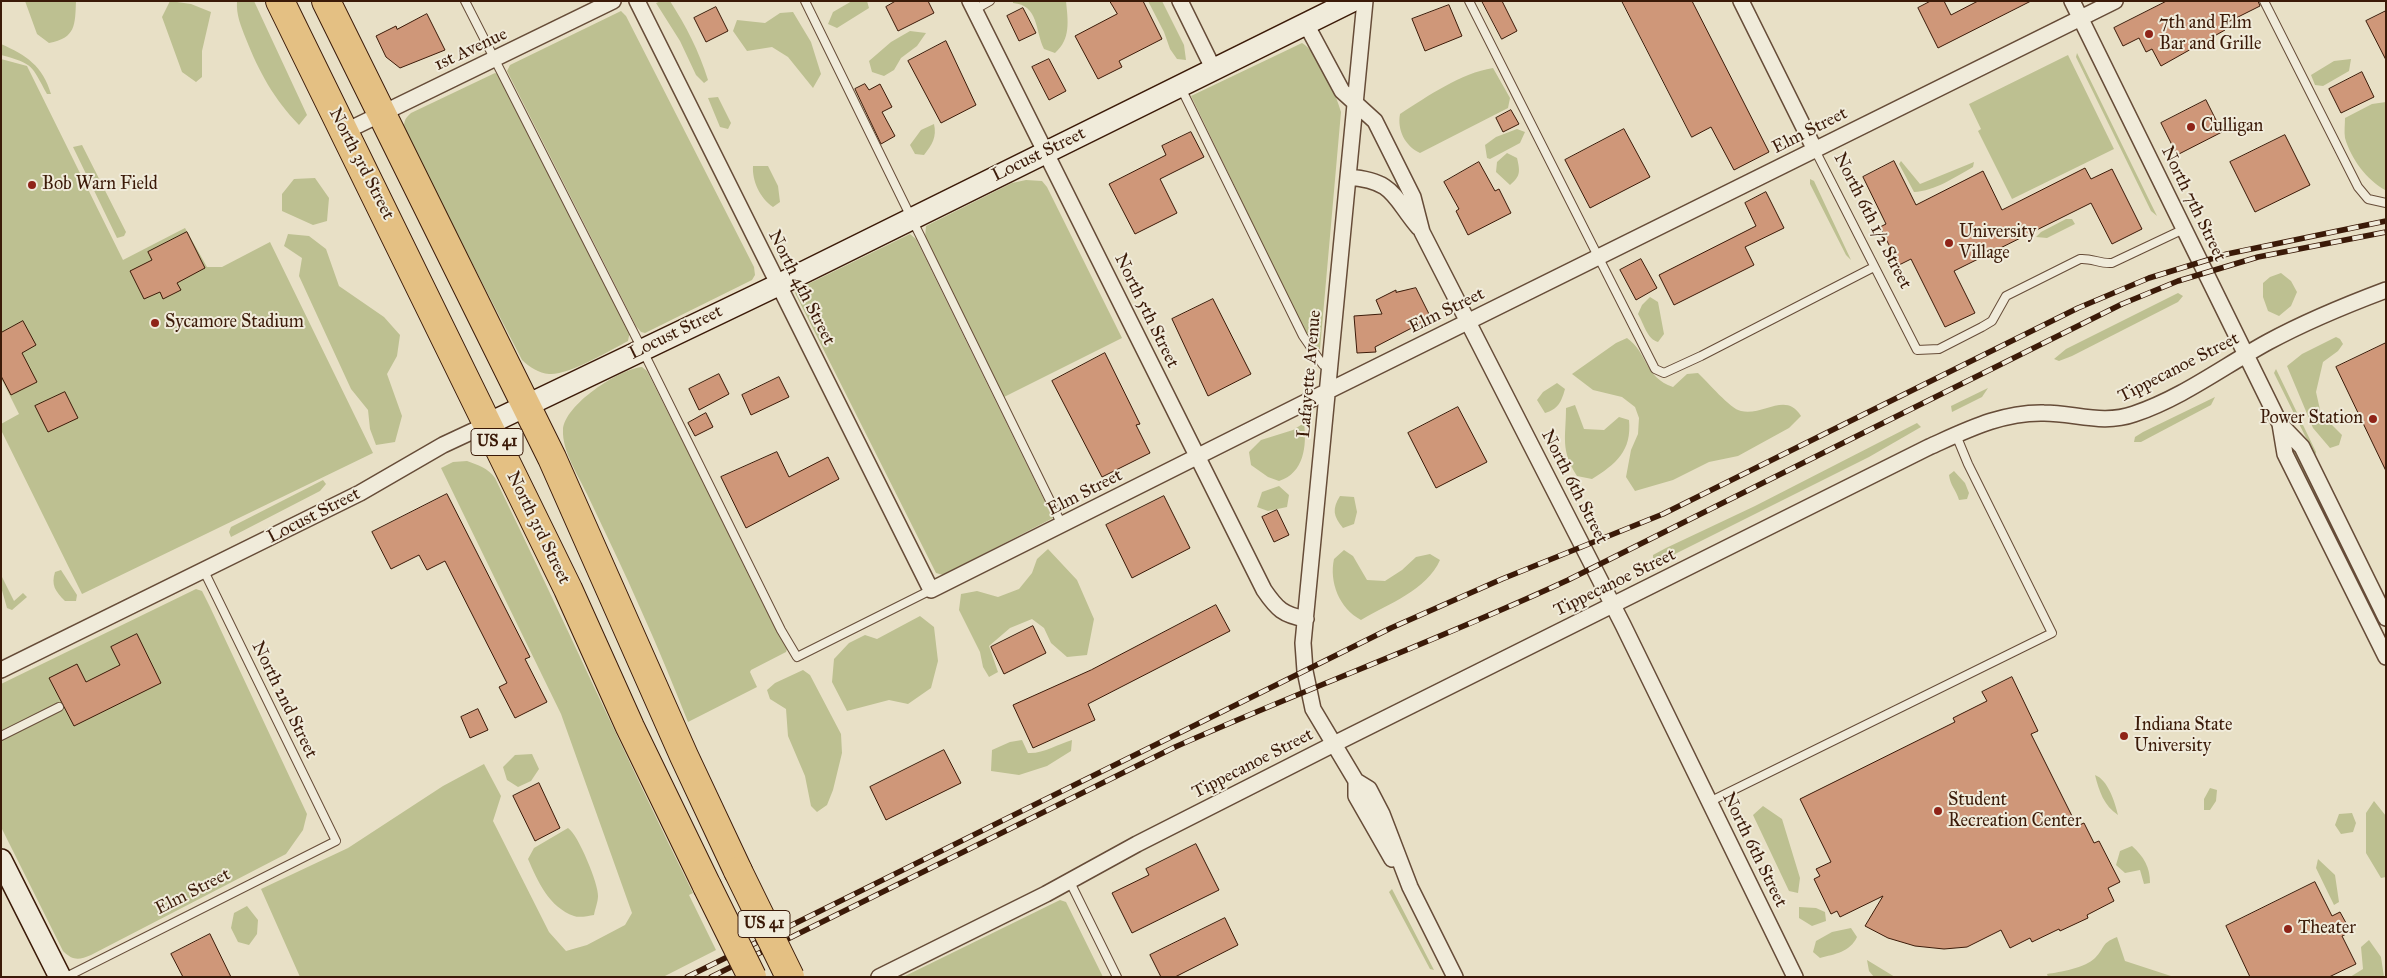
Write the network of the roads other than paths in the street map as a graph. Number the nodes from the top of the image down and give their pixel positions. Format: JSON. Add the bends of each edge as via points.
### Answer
{"nodes":[{"id":1,"x":280,"y":1,"type":"edge"},
{"id":2,"x":326,"y":1,"type":"edge"},
{"id":3,"x":465,"y":1,"type":"edge"},
{"id":4,"x":613,"y":1,"type":"edge"},
{"id":5,"x":637,"y":1,"type":"edge"},
{"id":6,"x":805,"y":1,"type":"edge"},
{"id":7,"x":990,"y":1,"type":"edge"},
{"id":8,"x":1180,"y":1,"type":"edge"},
{"id":9,"x":1352,"y":1,"type":"edge"},
{"id":10,"x":1365,"y":1,"type":"edge"},
{"id":11,"x":1469,"y":1,"type":"edge"},
{"id":12,"x":1741,"y":1,"type":"edge"},
{"id":13,"x":2072,"y":1,"type":"edge"},
{"id":14,"x":2115,"y":1,"type":"edge"},
{"id":15,"x":2264,"y":1,"type":"edge"},
{"id":16,"x":972,"y":5,"type":"edge"},
{"id":17,"x":2081,"y":18,"type":"junction"},
{"id":18,"x":1306,"y":24,"type":"junction"},
{"id":19,"x":495,"y":60,"type":"junction"},
{"id":20,"x":1214,"y":70,"type":"junction"},
{"id":21,"x":1180,"y":86,"type":"junction"},
{"id":22,"x":1355,"y":102,"type":"junction"},
{"id":23,"x":382,"y":113,"type":"junction"},
{"id":24,"x":344,"y":132,"type":"junction"},
{"id":25,"x":1815,"y":150,"type":"junction"},
{"id":26,"x":1045,"y":152,"type":"junction"},
{"id":27,"x":1348,"y":177,"type":"junction"},
{"id":28,"x":2386,"y":203,"type":"edge"},
{"id":29,"x":910,"y":219,"type":"junction"},
{"id":30,"x":2184,"y":229,"type":"junction"},
{"id":31,"x":1422,"y":232,"type":"junction"},
{"id":32,"x":1599,"y":257,"type":"junction"},
{"id":33,"x":1874,"y":267,"type":"junction"},
{"id":34,"x":778,"y":284,"type":"junction"},
{"id":35,"x":2386,"y":290,"type":"edge"},
{"id":36,"x":1468,"y":322,"type":"junction"},
{"id":37,"x":642,"y":349,"type":"junction"},
{"id":38,"x":2247,"y":356,"type":"junction"},
{"id":39,"x":1330,"y":367,"type":"junction"},
{"id":40,"x":1328,"y":391,"type":"junction"},
{"id":41,"x":527,"y":406,"type":"junction"},
{"id":42,"x":488,"y":424,"type":"junction"},
{"id":43,"x":2280,"y":424,"type":"junction"},
{"id":44,"x":1956,"y":435,"type":"junction"},
{"id":45,"x":1197,"y":457,"type":"junction"},
{"id":46,"x":1062,"y":525,"type":"junction"},
{"id":47,"x":204,"y":571,"type":"junction"},
{"id":48,"x":931,"y":590,"type":"junction"},
{"id":49,"x":1612,"y":605,"type":"junction"},
{"id":50,"x":2386,"y":618,"type":"edge"},
{"id":51,"x":1306,"y":619,"type":"junction"},
{"id":52,"x":2386,"y":657,"type":"edge"},
{"id":53,"x":1,"y":670,"type":"edge"},
{"id":54,"x":59,"y":707,"type":"dead end"},
{"id":55,"x":1,"y":736,"type":"edge"},
{"id":56,"x":1334,"y":744,"type":"junction"},
{"id":57,"x":1709,"y":802,"type":"junction"},
{"id":58,"x":336,"y":841,"type":"joint"},
{"id":59,"x":1,"y":860,"type":"edge"},
{"id":60,"x":1070,"y":882,"type":"junction"},
{"id":61,"x":60,"y":977,"type":"edge"},
{"id":62,"x":66,"y":977,"type":"edge"},
{"id":63,"x":752,"y":977,"type":"edge"},
{"id":64,"x":790,"y":977,"type":"edge"},
{"id":65,"x":879,"y":977,"type":"edge"},
{"id":66,"x":1117,"y":977,"type":"edge"},
{"id":67,"x":1455,"y":977,"type":"edge"},
{"id":68,"x":1795,"y":977,"type":"edge"}],
"edges":[{"from":1,"to":24,"type":"highway","name":"North 3rd Street","number":"US 41"},
{"from":2,"to":23,"type":"highway","number":"US 41"},
{"from":3,"to":19,"type":"lane"},
{"from":4,"to":19,"type":"street","name":"1st Avenue"},
{"from":5,"to":34,"type":"street","name":"North 4th Street"},
{"from":6,"to":29,"type":"lane"},
{"from":7,"to":16,"type":"lane"},
{"from":8,"to":20,"type":"street"},
{"from":9,"to":18,"type":"street","name":"Locust Street"},
{"from":10,"to":22,"type":"street","name":"Lafayette Avenue"},
{"from":11,"to":32,"type":"lane"},
{"from":12,"to":25,"type":"street","name":"North 6th 1/2 Street"},
{"from":13,"to":17,"type":"street","name":"North 7th Street"},
{"from":14,"to":17,"type":"street","name":"Elm Street"},
{"from":15,"to":28,"type":"lane","via":[[2358,187],[2368,199]]},
{"from":16,"to":26,"type":"street","name":"North 5th Street"},
{"from":17,"to":25,"type":"street","name":"Elm Street"},
{"from":17,"to":30,"type":"street","name":"North 7th Street"},
{"from":18,"to":20,"type":"street","name":"Locust Street"},
{"from":18,"to":22,"type":"street","name":"North 6th Street","via":[[1342,91]]},
{"from":19,"to":23,"type":"street","name":"1st Avenue"},
{"from":19,"to":37,"type":"lane"},
{"from":20,"to":21,"type":"street","name":"Locust Street"},
{"from":21,"to":26,"type":"street","name":"Locust Street"},
{"from":21,"to":39,"type":"lane","via":[[1303,336],[1323,365]]},
{"from":22,"to":27,"type":"street","name":"Lafayette Avenue"},
{"from":22,"to":31,"type":"street","name":"North 6th Street","via":[[1379,129],[1413,197]]},
{"from":23,"to":24,"type":"street","name":"1st Avenue"},
{"from":23,"to":41,"type":"highway","number":"US 41"},
{"from":24,"to":42,"type":"highway","name":"North 3rd Street","number":"US 41"},
{"from":25,"to":32,"type":"street","name":"Elm Street"},
{"from":25,"to":33,"type":"lane","name":"North 6th 1/2 Street"},
{"from":26,"to":29,"type":"street","name":"Locust Street"},
{"from":26,"to":45,"type":"street","name":"North 5th Street"},
{"from":27,"to":31,"type":"street","via":[[1385,185]]},
{"from":27,"to":39,"type":"street","name":"Lafayette Avenue"},
{"from":29,"to":34,"type":"street","name":"Locust Street"},
{"from":29,"to":46,"type":"lane"},
{"from":30,"to":33,"type":"lane","name":"North 6th 1/2 Street","via":[[2112,263],[2080,259],[2006,296],[1992,321],[1939,349],[1916,350]]},
{"from":30,"to":38,"type":"street","name":"North 7th Street"},
{"from":31,"to":36,"type":"street","name":"North 6th Street"},
{"from":32,"to":33,"type":"lane","via":[[1655,370],[1664,373]]},
{"from":32,"to":36,"type":"street","name":"Elm Street"},
{"from":34,"to":37,"type":"street","name":"Locust Street"},
{"from":34,"to":48,"type":"street","name":"North 4th Street"},
{"from":35,"to":38,"type":"street","name":"Tippecanoe Street","via":[[2319,318]]},
{"from":36,"to":40,"type":"street","name":"Elm Street"},
{"from":36,"to":49,"type":"street","name":"North 6th Street"},
{"from":37,"to":41,"type":"street","name":"Locust Street"},
{"from":37,"to":48,"type":"lane","name":"Elm Street","via":[[797,657]]},
{"from":38,"to":43,"type":"street","name":"North 7th Street"},
{"from":38,"to":44,"type":"street","name":"Tippecanoe Street","via":[[2150,408],[2120,418],[2091,419],[2046,412],[2024,413],[1999,418]]},
{"from":39,"to":40,"type":"street","name":"Lafayette Avenue"},
{"from":40,"to":45,"type":"street","name":"Elm Street"},
{"from":40,"to":51,"type":"street","name":"Lafayette Avenue"},
{"from":41,"to":42,"type":"street","name":"Locust Street"},
{"from":41,"to":64,"type":"highway","number":"US 41","bridge":true,"via":[[738,871]]},
{"from":42,"to":47,"type":"street","name":"Locust Street","via":[[443,444],[360,493]]},
{"from":42,"to":63,"type":"highway","name":"North 3rd Street","number":"US 41","bridge":true},
{"from":43,"to":50,"type":"street","name":"North 7th Street","via":[[2302,447]]},
{"from":43,"to":52,"type":"street","name":"North 7th Street","via":[[2285,454]]},
{"from":44,"to":49,"type":"street","name":"Tippecanoe Street"},
{"from":44,"to":57,"type":"lane","via":[[2052,634]]},
{"from":45,"to":46,"type":"street","name":"Elm Street"},
{"from":45,"to":51,"type":"street","name":"North 5th Street","via":[[1272,603],[1290,616]]},
{"from":46,"to":48,"type":"street","name":"Elm Street"},
{"from":47,"to":53,"type":"street","name":"Locust Street"},
{"from":47,"to":58,"type":"lane","name":"North 2nd Street"},
{"from":49,"to":56,"type":"street","name":"Tippecanoe Street"},
{"from":49,"to":57,"type":"street","name":"North 6th Street"},
{"from":51,"to":56,"type":"street","name":"Lafayette Avenue","via":[[1303,643],[1308,690],[1313,710]]},
{"from":54,"to":55,"type":"lane"},
{"from":56,"to":60,"type":"street","name":"Tippecanoe Street","via":[[1137,844]]},
{"from":56,"to":67,"type":"street","via":[[1356,781],[1356,796],[1368,821],[1410,888]]},
{"from":57,"to":68,"type":"street","name":"North 6th Street"},
{"from":58,"to":62,"type":"lane","name":"Elm Street"},
{"from":59,"to":61,"type":"street"},
{"from":60,"to":65,"type":"street","name":"Tippecanoe Street"},
{"from":60,"to":66,"type":"lane"}]}
